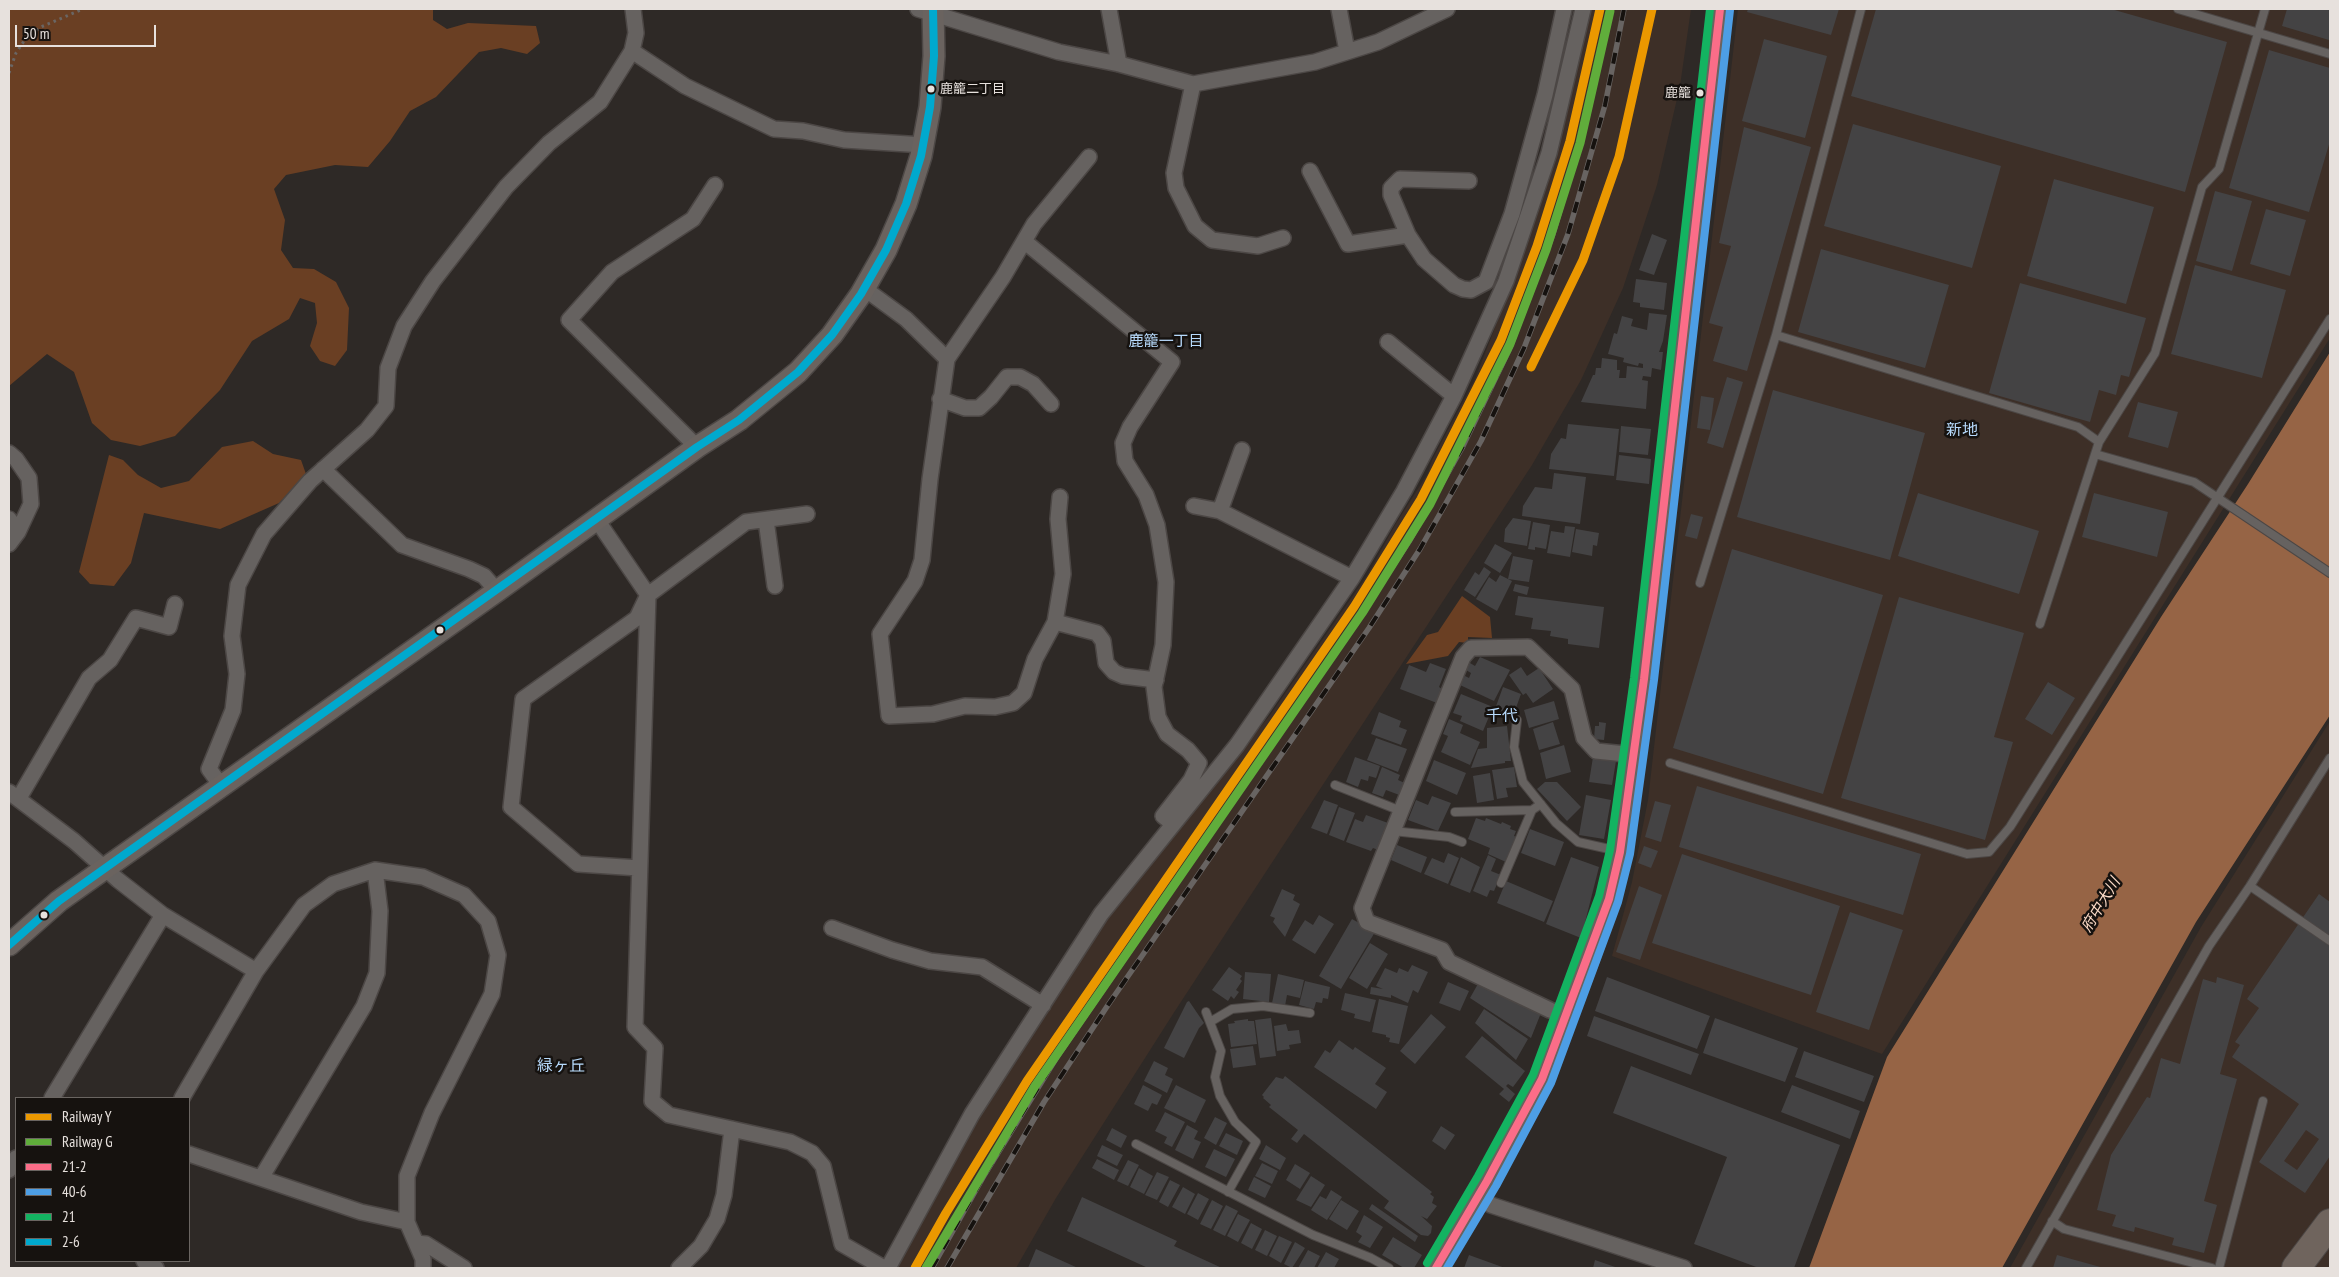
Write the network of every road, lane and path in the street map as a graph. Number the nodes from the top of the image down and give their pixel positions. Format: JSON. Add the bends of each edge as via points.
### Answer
{"nodes":[{"id":1,"x":83,"y":9,"type":"edge"},
{"id":2,"x":634,"y":9,"type":"edge"},
{"id":3,"x":1109,"y":9,"type":"edge"},
{"id":4,"x":1339,"y":9,"type":"edge"},
{"id":5,"x":1447,"y":9,"type":"edge"},
{"id":6,"x":1564,"y":9,"type":"edge"},
{"id":7,"x":1582,"y":9,"type":"edge"},
{"id":8,"x":1720,"y":9,"type":"edge"},
{"id":9,"x":1861,"y":9,"type":"edge"},
{"id":10,"x":2178,"y":9,"type":"edge"},
{"id":11,"x":2265,"y":9,"type":"edge"},
{"id":12,"x":928,"y":11,"type":"edge"},
{"id":13,"x":2258,"y":32,"type":"junction"},
{"id":14,"x":632,"y":51,"type":"junction"},
{"id":15,"x":1347,"y":52,"type":"junction"},
{"id":16,"x":2330,"y":54,"type":"edge"},
{"id":17,"x":1119,"y":64,"type":"junction"},
{"id":18,"x":9,"y":73,"type":"edge"},
{"id":19,"x":1193,"y":84,"type":"junction"},
{"id":20,"x":924,"y":145,"type":"junction"},
{"id":21,"x":1089,"y":156,"type":"dead end"},
{"id":22,"x":1310,"y":171,"type":"dead end"},
{"id":23,"x":1469,"y":181,"type":"dead end"},
{"id":24,"x":714,"y":185,"type":"dead end"},
{"id":25,"x":1408,"y":235,"type":"junction"},
{"id":26,"x":1283,"y":238,"type":"dead end"},
{"id":27,"x":1024,"y":242,"type":"junction"},
{"id":28,"x":865,"y":289,"type":"junction"},
{"id":29,"x":2330,"y":319,"type":"edge"},
{"id":30,"x":1776,"y":335,"type":"junction"},
{"id":31,"x":1388,"y":342,"type":"dead end"},
{"id":32,"x":947,"y":359,"type":"junction"},
{"id":33,"x":1454,"y":396,"type":"junction"},
{"id":34,"x":940,"y":399,"type":"junction"},
{"id":35,"x":1051,"y":404,"type":"dead end"},
{"id":36,"x":2099,"y":442,"type":"junction"},
{"id":37,"x":697,"y":447,"type":"junction"},
{"id":38,"x":1242,"y":450,"type":"dead end"},
{"id":39,"x":9,"y":453,"type":"edge"},
{"id":40,"x":2095,"y":454,"type":"junction"},
{"id":41,"x":323,"y":469,"type":"junction"},
{"id":42,"x":1060,"y":497,"type":"dead end"},
{"id":43,"x":2218,"y":497,"type":"junction"},
{"id":44,"x":1194,"y":506,"type":"dead end"},
{"id":45,"x":1220,"y":511,"type":"junction"},
{"id":46,"x":807,"y":514,"type":"dead end"},
{"id":47,"x":9,"y":520,"type":"edge"},
{"id":48,"x":597,"y":520,"type":"junction"},
{"id":49,"x":766,"y":520,"type":"junction"},
{"id":50,"x":13,"y":538,"type":"edge"},
{"id":51,"x":2330,"y":573,"type":"edge"},
{"id":52,"x":1352,"y":578,"type":"junction"},
{"id":53,"x":1700,"y":583,"type":"dead end"},
{"id":54,"x":775,"y":586,"type":"dead end"},
{"id":55,"x":497,"y":592,"type":"junction"},
{"id":56,"x":648,"y":595,"type":"junction"},
{"id":57,"x":175,"y":604,"type":"dead end"},
{"id":58,"x":1055,"y":622,"type":"junction"},
{"id":59,"x":2040,"y":624,"type":"dead end"},
{"id":60,"x":1156,"y":680,"type":"junction"},
{"id":61,"x":1517,"y":720,"type":"dead end"},
{"id":62,"x":1635,"y":755,"type":"junction"},
{"id":63,"x":2330,"y":758,"type":"edge"},
{"id":64,"x":1670,"y":763,"type":"dead end"},
{"id":65,"x":1335,"y":785,"type":"dead end"},
{"id":66,"x":222,"y":788,"type":"junction"},
{"id":67,"x":14,"y":795,"type":"edge"},
{"id":68,"x":1541,"y":804,"type":"junction"},
{"id":69,"x":1532,"y":810,"type":"junction"},
{"id":70,"x":1401,"y":811,"type":"junction"},
{"id":71,"x":1455,"y":812,"type":"dead end"},
{"id":72,"x":1173,"y":824,"type":"junction"},
{"id":73,"x":1393,"y":831,"type":"junction"},
{"id":74,"x":1462,"y":842,"type":"dead end"},
{"id":75,"x":1620,"y":852,"type":"junction"},
{"id":76,"x":639,"y":868,"type":"junction"},
{"id":77,"x":106,"y":870,"type":"junction"},
{"id":78,"x":375,"y":870,"type":"junction"},
{"id":79,"x":1501,"y":883,"type":"dead end"},
{"id":80,"x":2250,"y":886,"type":"junction"},
{"id":81,"x":163,"y":915,"type":"junction"},
{"id":82,"x":832,"y":928,"type":"dead end"},
{"id":83,"x":2330,"y":942,"type":"edge"},
{"id":84,"x":9,"y":945,"type":"edge"},
{"id":85,"x":256,"y":971,"type":"junction"},
{"id":86,"x":1042,"y":1005,"type":"junction"},
{"id":87,"x":1206,"y":1012,"type":"dead end"},
{"id":88,"x":1310,"y":1014,"type":"dead end"},
{"id":89,"x":1567,"y":1016,"type":"junction"},
{"id":90,"x":1210,"y":1022,"type":"junction"},
{"id":91,"x":53,"y":1097,"type":"edge"},
{"id":92,"x":183,"y":1097,"type":"edge"},
{"id":93,"x":2263,"y":1101,"type":"dead end"},
{"id":94,"x":732,"y":1130,"type":"junction"},
{"id":95,"x":1136,"y":1144,"type":"dead end"},
{"id":96,"x":190,"y":1154,"type":"edge"},
{"id":97,"x":15,"y":1160,"type":"edge"},
{"id":98,"x":9,"y":1171,"type":"edge"},
{"id":99,"x":261,"y":1178,"type":"junction"},
{"id":100,"x":1228,"y":1192,"type":"junction"},
{"id":101,"x":1477,"y":1197,"type":"junction"},
{"id":102,"x":2052,"y":1221,"type":"junction"},
{"id":103,"x":407,"y":1222,"type":"junction"},
{"id":104,"x":2330,"y":1223,"type":"edge"},
{"id":105,"x":416,"y":1243,"type":"junction"},
{"id":106,"x":2330,"y":1244,"type":"edge"},
{"id":107,"x":423,"y":1268,"type":"edge"},
{"id":108,"x":464,"y":1268,"type":"edge"},
{"id":109,"x":679,"y":1268,"type":"edge"},
{"id":110,"x":884,"y":1268,"type":"edge"},
{"id":111,"x":888,"y":1268,"type":"edge"},
{"id":112,"x":1389,"y":1268,"type":"edge"},
{"id":113,"x":1436,"y":1268,"type":"edge"},
{"id":114,"x":1684,"y":1268,"type":"edge"},
{"id":115,"x":2026,"y":1268,"type":"edge"},
{"id":116,"x":2212,"y":1268,"type":"edge"},
{"id":117,"x":2219,"y":1268,"type":"edge"},
{"id":118,"x":2296,"y":1268,"type":"edge"},
{"id":119,"x":2314,"y":1268,"type":"edge"}],
"edges":[{"from":1,"to":18,"type":"path","via":[[40,27],[26,38]]},
{"from":2,"to":14,"type":"street","via":[[636,33]]},
{"from":3,"to":17,"type":"street"},
{"from":4,"to":15,"type":"street"},
{"from":5,"to":15,"type":"street","via":[[1378,42]]},
{"from":6,"to":25,"type":"street","via":[[1530,152],[1512,214],[1486,282],[1471,290],[1454,285],[1424,259]]},
{"from":7,"to":33,"type":"street","via":[[1558,118],[1529,218],[1506,281]]},
{"from":8,"to":62,"type":"street"},
{"from":9,"to":30,"type":"lane"},
{"from":10,"to":13,"type":"lane"},
{"from":11,"to":13,"type":"lane"},
{"from":12,"to":17,"type":"street","via":[[1059,52]]},
{"from":12,"to":20,"type":"street","via":[[933,81]]},
{"from":13,"to":16,"type":"lane"},
{"from":13,"to":36,"type":"lane","via":[[2219,169],[2202,187],[2155,353]]},
{"from":14,"to":20,"type":"street","via":[[685,86],[774,129],[803,131],[844,140]]},
{"from":14,"to":41,"type":"street","via":[[600,102],[549,143],[506,187],[433,281],[404,326],[388,368],[386,406],[367,430]]},
{"from":15,"to":19,"type":"street","via":[[1314,62]]},
{"from":17,"to":19,"type":"street"},
{"from":19,"to":26,"type":"street","via":[[1174,173],[1176,188],[1194,226],[1212,240],[1258,246]]},
{"from":20,"to":28,"type":"street","via":[[897,228]]},
{"from":21,"to":27,"type":"street","via":[[1034,224]]},
{"from":22,"to":25,"type":"street","via":[[1348,244]]},
{"from":23,"to":25,"type":"street","via":[[1400,179],[1395,183],[1391,195]]},
{"from":24,"to":37,"type":"street","via":[[693,219],[612,272],[569,320]]},
{"from":27,"to":32,"type":"street"},
{"from":27,"to":60,"type":"street","via":[[1172,362],[1123,443],[1125,461],[1146,495],[1157,526],[1166,582],[1163,645]]},
{"from":28,"to":32,"type":"street","via":[[906,319]]},
{"from":28,"to":37,"type":"street","via":[[832,335],[798,372],[760,405]]},
{"from":29,"to":43,"type":"lane"},
{"from":30,"to":36,"type":"lane","via":[[2078,427]]},
{"from":30,"to":53,"type":"lane"},
{"from":31,"to":33,"type":"street"},
{"from":32,"to":34,"type":"street"},
{"from":33,"to":52,"type":"street","via":[[1404,491]]},
{"from":34,"to":35,"type":"street","via":[[964,408],[979,408],[1006,377],[1020,377],[1033,384]]},
{"from":34,"to":58,"type":"street","via":[[922,560],[915,581],[880,634],[889,716],[933,714],[965,706],[995,707],[1013,703],[1024,693],[1035,659]]},
{"from":36,"to":40,"type":"lane"},
{"from":37,"to":48,"type":"street"},
{"from":38,"to":45,"type":"street"},
{"from":39,"to":50,"type":"street","via":[[29,478],[31,504]]},
{"from":40,"to":43,"type":"lane","via":[[2194,482]]},
{"from":40,"to":59,"type":"lane"},
{"from":41,"to":55,"type":"street","via":[[402,545],[484,576]]},
{"from":41,"to":66,"type":"street","via":[[264,534],[238,585],[232,636],[237,674],[233,710],[209,769]]},
{"from":42,"to":58,"type":"street","via":[[1058,519],[1064,574]]},
{"from":43,"to":51,"type":"lane"},
{"from":43,"to":64,"type":"lane","via":[[2010,827],[1989,852],[1967,854]]},
{"from":44,"to":45,"type":"street"},
{"from":45,"to":52,"type":"street"},
{"from":46,"to":49,"type":"street"},
{"from":47,"to":50,"type":"street"},
{"from":48,"to":55,"type":"street"},
{"from":48,"to":56,"type":"street"},
{"from":49,"to":54,"type":"street"},
{"from":49,"to":56,"type":"street","via":[[746,522]]},
{"from":52,"to":72,"type":"street","via":[[1237,745]]},
{"from":55,"to":66,"type":"street"},
{"from":56,"to":76,"type":"street"},
{"from":56,"to":76,"type":"street","via":[[637,618],[523,699],[511,807],[578,864]]},
{"from":57,"to":67,"type":"street","via":[[169,627],[136,618],[110,660],[89,678]]},
{"from":58,"to":60,"type":"street","via":[[1097,633],[1104,641],[1106,663],[1114,672]]},
{"from":60,"to":72,"type":"street","via":[[1158,717],[1167,734],[1199,763],[1191,780],[1163,816]]},
{"from":61,"to":68,"type":"lane","via":[[1514,747],[1523,782]]},
{"from":62,"to":70,"type":"street","via":[[1596,751],[1584,738],[1572,689],[1528,647],[1471,648],[1463,657]]},
{"from":62,"to":75,"type":"street"},
{"from":63,"to":80,"type":"lane"},
{"from":65,"to":70,"type":"lane"},
{"from":66,"to":77,"type":"street"},
{"from":67,"to":77,"type":"street"},
{"from":68,"to":69,"type":"lane"},
{"from":68,"to":75,"type":"lane","via":[[1556,823],[1578,842]]},
{"from":69,"to":71,"type":"lane"},
{"from":69,"to":79,"type":"lane"},
{"from":70,"to":73,"type":"street"},
{"from":72,"to":86,"type":"street","via":[[1101,914]]},
{"from":73,"to":74,"type":"lane","via":[[1449,837]]},
{"from":73,"to":89,"type":"street","via":[[1362,908],[1367,922],[1442,950],[1449,962]]},
{"from":75,"to":89,"type":"street","via":[[1608,899]]},
{"from":76,"to":94,"type":"street","via":[[636,1027],[656,1048],[652,1102],[670,1115]]},
{"from":77,"to":81,"type":"street"},
{"from":77,"to":84,"type":"street","via":[[59,901]]},
{"from":78,"to":85,"type":"street","via":[[333,884],[304,905]]},
{"from":78,"to":99,"type":"street","via":[[380,911],[377,973],[364,1006]]},
{"from":78,"to":103,"type":"street","via":[[423,877],[464,895],[488,921],[498,955],[492,994],[432,1113],[407,1176]]},
{"from":80,"to":83,"type":"lane"},
{"from":80,"to":102,"type":"lane","via":[[2208,946]]},
{"from":81,"to":85,"type":"street"},
{"from":81,"to":91,"type":"street"},
{"from":82,"to":86,"type":"street","via":[[930,961],[982,967]]},
{"from":85,"to":92,"type":"street"},
{"from":86,"to":111,"type":"street","via":[[972,1114]]},
{"from":87,"to":90,"type":"lane"},
{"from":88,"to":90,"type":"lane","via":[[1263,1006],[1232,1009]]},
{"from":89,"to":101,"type":"street","via":[[1542,1079]]},
{"from":90,"to":100,"type":"lane","via":[[1221,1052],[1215,1078],[1220,1096],[1235,1122],[1256,1142]]},
{"from":93,"to":117,"type":"lane"},
{"from":94,"to":109,"type":"street","via":[[724,1195],[717,1219],[701,1246]]},
{"from":94,"to":110,"type":"street","via":[[790,1142],[812,1153],[823,1166],[842,1244]]},
{"from":95,"to":100,"type":"lane"},
{"from":96,"to":99,"type":"street"},
{"from":97,"to":98,"type":"street"},
{"from":99,"to":103,"type":"street","via":[[361,1212]]},
{"from":100,"to":112,"type":"lane","via":[[1313,1236]]},
{"from":101,"to":113,"type":"street"},
{"from":101,"to":114,"type":"street","via":[[1491,1205]]},
{"from":102,"to":115,"type":"lane"},
{"from":102,"to":116,"type":"lane","via":[[2064,1229]]},
{"from":103,"to":105,"type":"street"},
{"from":104,"to":118,"type":"highway"},
{"from":105,"to":107,"type":"street"},
{"from":105,"to":108,"type":"street","via":[[426,1244]]},
{"from":106,"to":119,"type":"highway"}]}
